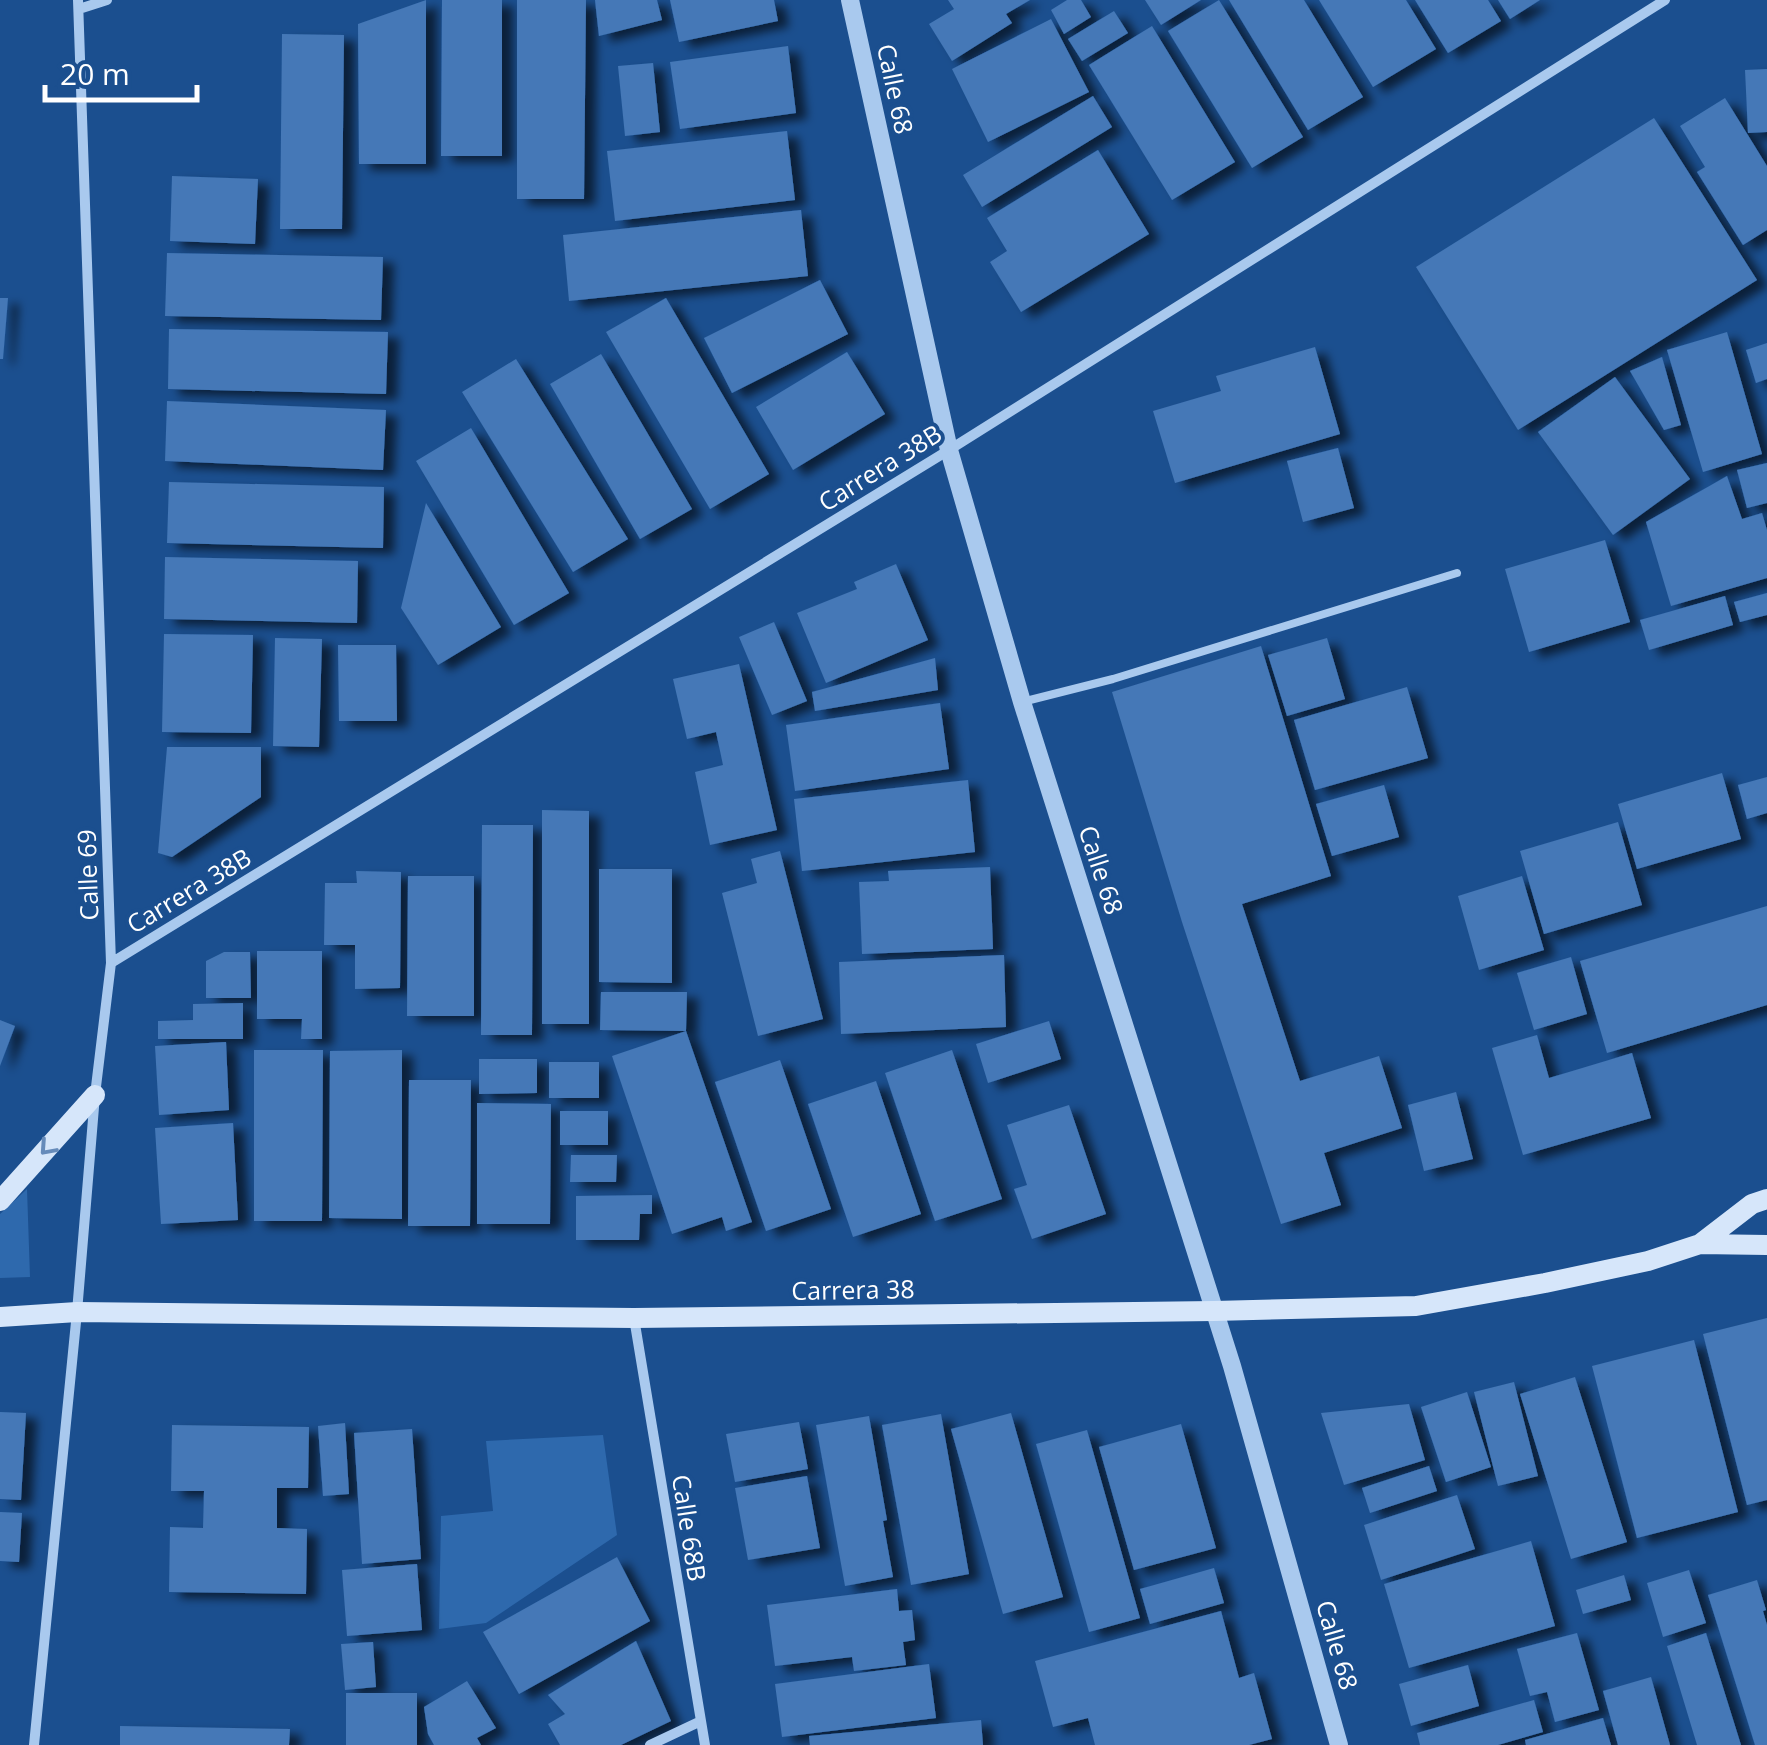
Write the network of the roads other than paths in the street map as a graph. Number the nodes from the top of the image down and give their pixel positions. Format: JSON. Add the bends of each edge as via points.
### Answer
{"nodes":[{"id":1,"x":107,"y":0,"type":"edge"},
{"id":2,"x":850,"y":0,"type":"edge"},
{"id":3,"x":1665,"y":0,"type":"edge"},
{"id":4,"x":79,"y":4,"type":"edge"},
{"id":5,"x":948,"y":450,"type":"junction"},
{"id":6,"x":1457,"y":573,"type":"dead end"},
{"id":7,"x":1022,"y":702,"type":"junction"},
{"id":8,"x":111,"y":963,"type":"junction"},
{"id":9,"x":95,"y":1095,"type":"junction"},
{"id":10,"x":1767,"y":1198,"type":"edge"},
{"id":11,"x":0,"y":1201,"type":"edge"},
{"id":12,"x":1700,"y":1244,"type":"junction"},
{"id":13,"x":1767,"y":1246,"type":"edge"},
{"id":14,"x":77,"y":1312,"type":"junction"},
{"id":15,"x":1214,"y":1312,"type":"junction"},
{"id":16,"x":0,"y":1316,"type":"edge"},
{"id":17,"x":634,"y":1318,"type":"junction"},
{"id":18,"x":701,"y":1721,"type":"junction"},
{"id":19,"x":34,"y":1745,"type":"edge"},
{"id":20,"x":650,"y":1745,"type":"edge"},
{"id":21,"x":705,"y":1745,"type":"edge"},
{"id":22,"x":1339,"y":1745,"type":"edge"}],
"edges":[{"from":1,"to":4,"type":"street"},
{"from":2,"to":5,"type":"street","name":"Calle 68"},
{"from":3,"to":5,"type":"street","name":"Carrera 38B"},
{"from":4,"to":8,"type":"street","name":"Calle 69"},
{"from":5,"to":7,"type":"street","name":"Calle 68"},
{"from":5,"to":8,"type":"street","name":"Carrera 38B"},
{"from":6,"to":7,"type":"lane"},
{"from":7,"to":15,"type":"street","name":"Calle 68"},
{"from":8,"to":9,"type":"street","name":"Calle 69"},
{"from":9,"to":11,"type":"main road","one_way":true},
{"from":9,"to":14,"type":"street","name":"Calle 69"},
{"from":10,"to":12,"type":"main road","name":"Carrera 38"},
{"from":12,"to":13,"type":"main road","name":"Carrera 38"},
{"from":12,"to":15,"type":"main road","name":"Carrera 38","via":[[1562,1280],[1416,1306]]},
{"from":14,"to":16,"type":"main road","name":"Carrera 38"},
{"from":14,"to":17,"type":"main road","name":"Carrera 38"},
{"from":14,"to":19,"type":"street","name":"Calle 69"},
{"from":15,"to":17,"type":"main road","name":"Carrera 38"},
{"from":15,"to":22,"type":"street","name":"Calle 68"},
{"from":17,"to":18,"type":"street","name":"Calle 68B"},
{"from":18,"to":20,"type":"street"},
{"from":18,"to":21,"type":"street","name":"Calle 68B"}]}
